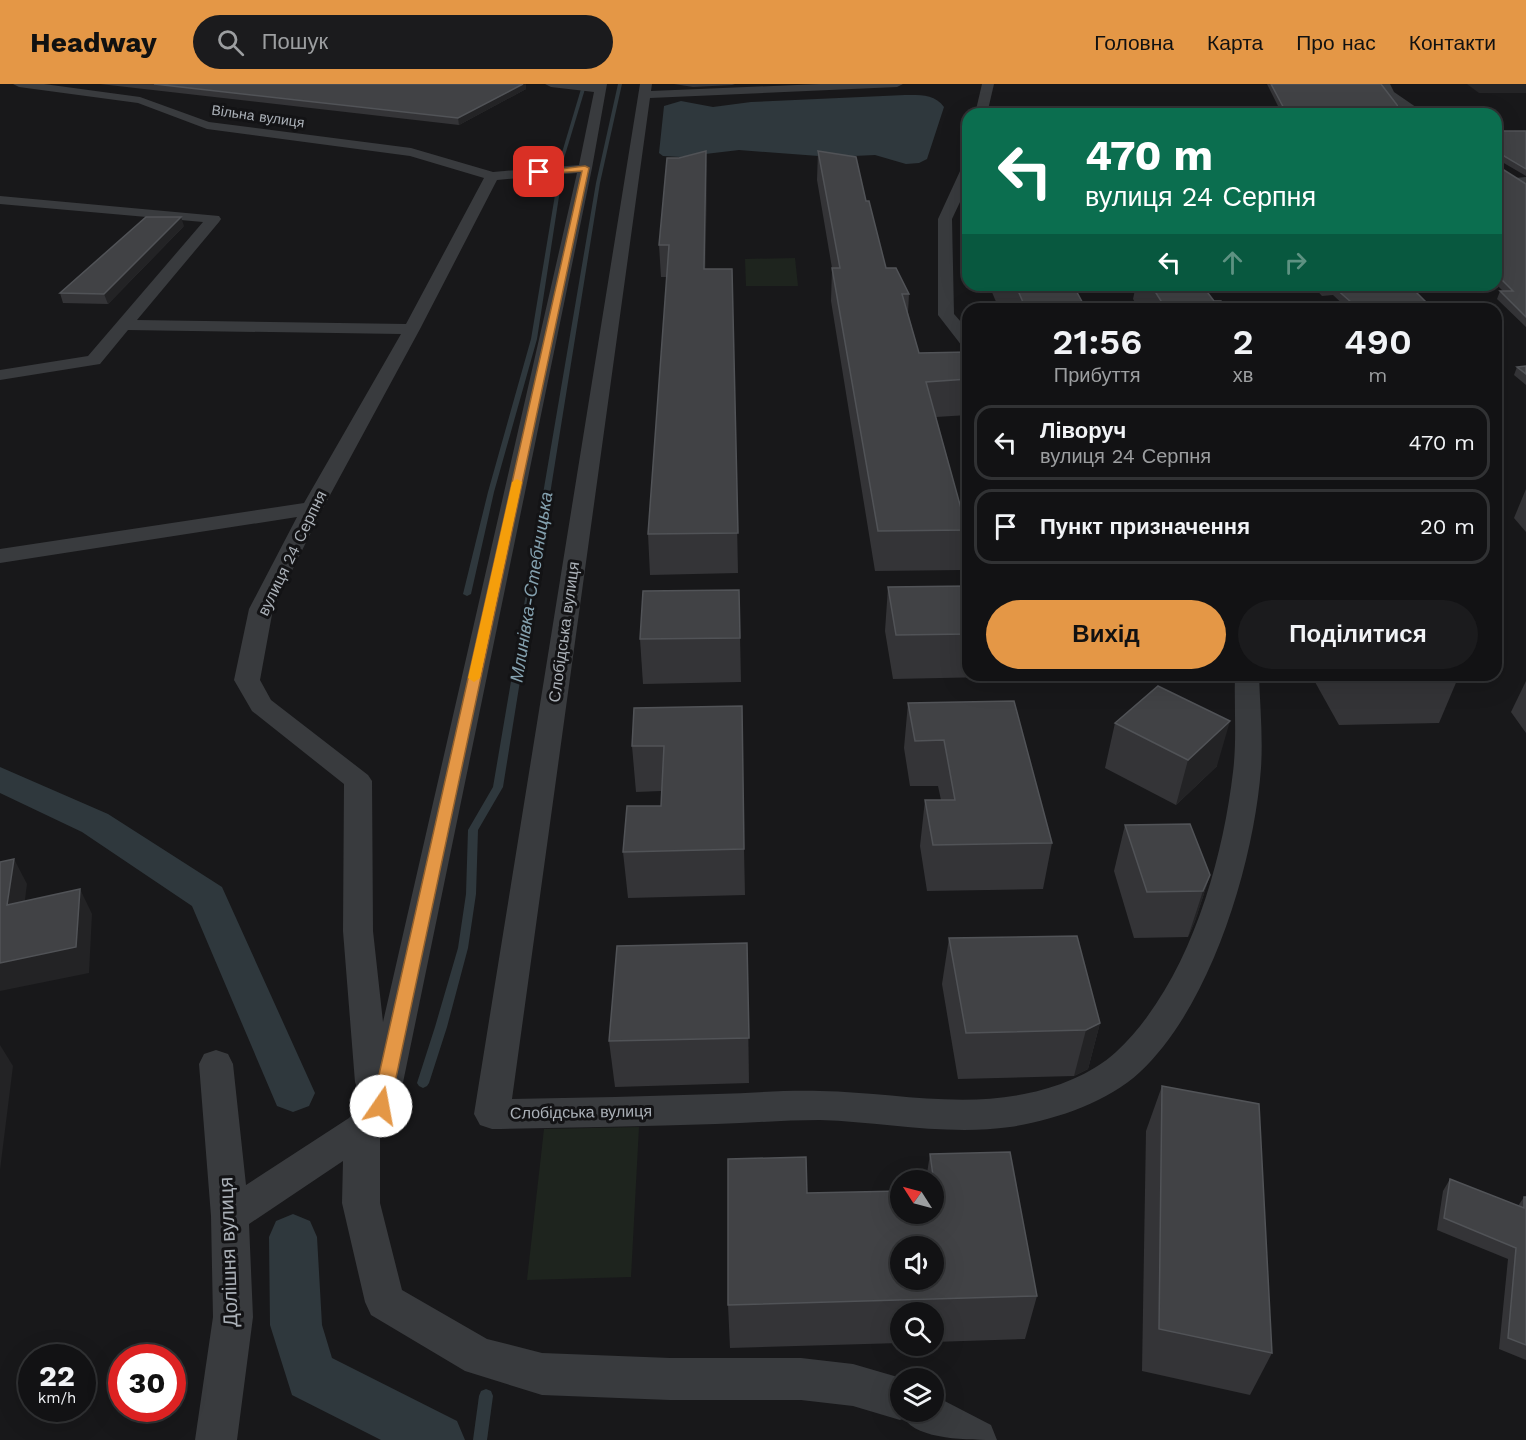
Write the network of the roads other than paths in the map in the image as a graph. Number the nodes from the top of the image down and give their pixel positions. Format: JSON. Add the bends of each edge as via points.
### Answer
{"nodes":[{"id":1,"x":20,"y":84,"type":"edge"},
{"id":2,"x":551,"y":84,"type":"edge"},
{"id":3,"x":897,"y":84,"type":"edge"},
{"id":4,"x":988,"y":84,"type":"edge"},
{"id":5,"x":1384,"y":84,"type":"edge"},
{"id":6,"x":600,"y":86,"type":"edge"},
{"id":7,"x":645,"y":90,"type":"edge"},
{"id":8,"x":982,"y":108,"type":"edge"},
{"id":9,"x":1411,"y":108,"type":"edge"},
{"id":10,"x":585,"y":168,"type":"junction"},
{"id":11,"x":492,"y":176,"type":"junction"},
{"id":12,"x":962,"y":182,"type":"edge"},
{"id":13,"x":2,"y":203,"type":"edge"},
{"id":14,"x":124,"y":325,"type":"junction"},
{"id":15,"x":412,"y":329,"type":"junction"},
{"id":16,"x":962,"y":335,"type":"edge"},
{"id":17,"x":0,"y":375,"type":"edge"},
{"id":18,"x":312,"y":508,"type":"junction"},
{"id":19,"x":0,"y":556,"type":"edge"},
{"id":20,"x":1247,"y":681,"type":"edge"},
{"id":21,"x":216,"y":1064,"type":"dead end"},
{"id":22,"x":372,"y":1117,"type":"junction"},
{"id":23,"x":230,"y":1216,"type":"junction"},
{"id":24,"x":890,"y":1396,"type":"edge"},
{"id":25,"x":942,"y":1422,"type":"edge"},
{"id":26,"x":216,"y":1440,"type":"edge"},
{"id":27,"x":976,"y":1440,"type":"edge"}],
"edges":[{"from":1,"to":11,"type":"street","name":"Вільна вулиця","via":[[140,100],[207,125],[411,152]]},
{"from":2,"to":6,"type":"street"},
{"from":3,"to":7,"type":"street","name":"Слобідська вулиця"},
{"from":4,"to":8,"type":"street"},
{"from":5,"to":9,"type":"street","via":[[1390,94]]},
{"from":6,"to":10,"type":"street"},
{"from":7,"to":20,"type":"street","name":"Слобідська вулиця","via":[[492,1114],[833,1106],[964,1116],[1010,1112],[1054,1102],[1093,1085],[1127,1063],[1152,1038],[1186,981],[1210,923],[1229,865],[1247,771]]},
{"from":10,"to":11,"type":"street"},
{"from":10,"to":22,"type":"street"},
{"from":11,"to":15,"type":"street","name":"вулиця 24 Серпня"},
{"from":12,"to":16,"type":"street","via":[[945,219],[946,315]]},
{"from":13,"to":14,"type":"street","via":[[214,219]]},
{"from":14,"to":15,"type":"street"},
{"from":14,"to":17,"type":"street","via":[[94,360]]},
{"from":15,"to":18,"type":"street","name":"вулиця 24 Серпня"},
{"from":18,"to":19,"type":"street"},
{"from":18,"to":22,"type":"street","name":"вулиця 24 Серпня","via":[[261,609],[247,680],[261,705],[358,781],[358,931]]},
{"from":21,"to":23,"type":"street","name":"Долішня вулиця"},
{"from":22,"to":23,"type":"street"},
{"from":22,"to":24,"type":"street","name":"вулиця 24 Серпня","via":[[361,1203],[385,1302],[479,1357],[542,1374],[801,1379],[853,1385]]},
{"from":23,"to":26,"type":"street","name":"Долішня вулиця","via":[[233,1317]]},
{"from":25,"to":27,"type":"street"}]}
